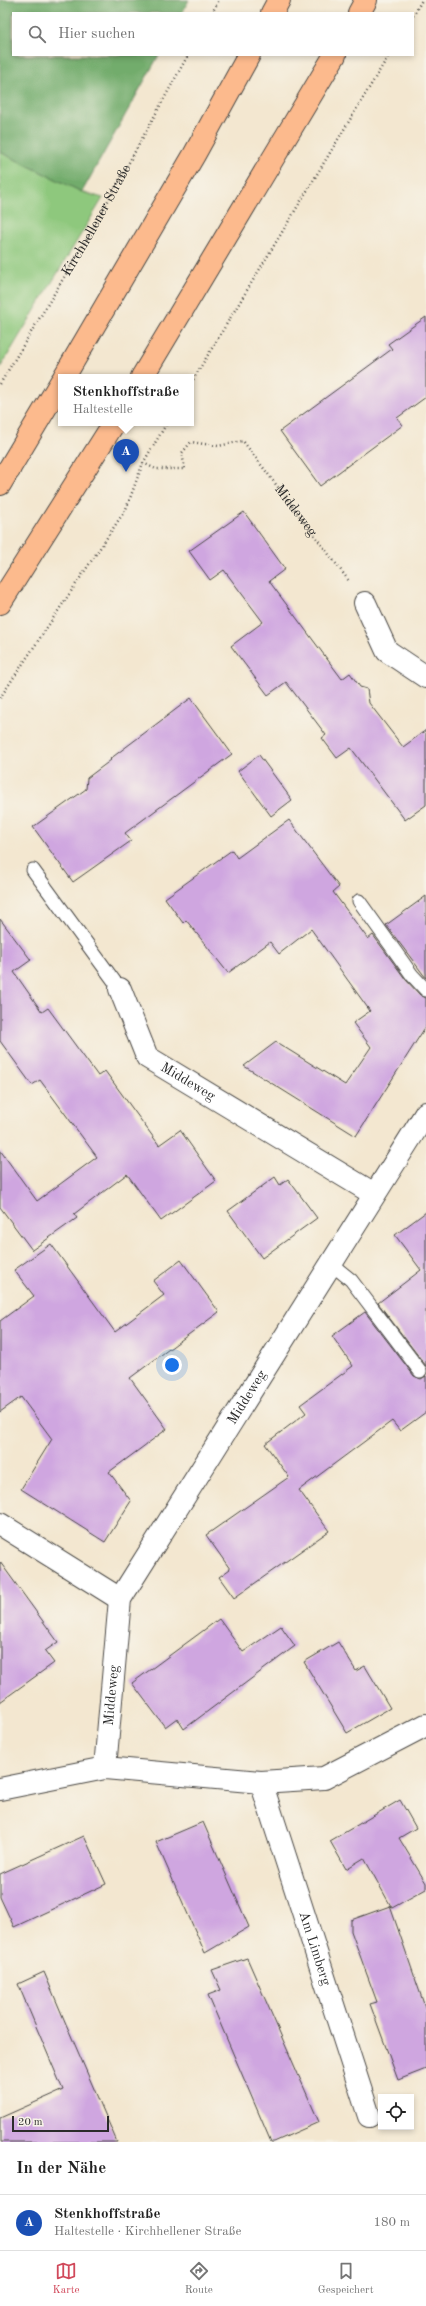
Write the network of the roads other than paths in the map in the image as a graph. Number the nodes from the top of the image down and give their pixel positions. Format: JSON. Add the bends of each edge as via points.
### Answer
{"nodes":[{"id":1,"x":279,"y":0,"type":"edge"},
{"id":2,"x":366,"y":0,"type":"edge"},
{"id":3,"x":273,"y":12,"type":"edge"},
{"id":4,"x":360,"y":12,"type":"edge"},
{"id":5,"x":248,"y":56,"type":"edge"},
{"id":6,"x":333,"y":56,"type":"edge"},
{"id":7,"x":66,"y":374,"type":"edge"},
{"id":8,"x":144,"y":374,"type":"edge"},
{"id":9,"x":58,"y":387,"type":"edge"},
{"id":10,"x":112,"y":426,"type":"edge"},
{"id":11,"x":3,"y":477,"type":"edge"},
{"id":12,"x":0,"y":603,"type":"edge"},
{"id":13,"x":365,"y":603,"type":"road end"},
{"id":14,"x":426,"y":677,"type":"edge"},
{"id":15,"x":33,"y":870,"type":"dead end"},
{"id":16,"x":359,"y":901,"type":"dead end"},
{"id":17,"x":120,"y":989,"type":"joint"},
{"id":18,"x":426,"y":990,"type":"edge"},
{"id":19,"x":426,"y":1113,"type":"edge"},
{"id":20,"x":374,"y":1194,"type":"junction"},
{"id":21,"x":330,"y":1263,"type":"junction"},
{"id":22,"x":420,"y":1371,"type":"dead end"},
{"id":23,"x":0,"y":1524,"type":"edge"},
{"id":24,"x":120,"y":1599,"type":"junction"},
{"id":25,"x":426,"y":1726,"type":"edge"},
{"id":26,"x":105,"y":1768,"type":"junction"},
{"id":27,"x":262,"y":1782,"type":"junction"},
{"id":28,"x":0,"y":1790,"type":"edge"},
{"id":29,"x":369,"y":2116,"type":"dead end"}],
"edges":[{"from":1,"to":3,"type":"main road"},
{"from":2,"to":4,"type":"main road"},
{"from":5,"to":7,"type":"main road","via":[[194,155]]},
{"from":6,"to":8,"type":"main road"},
{"from":9,"to":11,"type":"main road"},
{"from":10,"to":12,"type":"main road"},
{"from":13,"to":14,"type":"street","via":[[388,651]]},
{"from":15,"to":17,"type":"lane"},
{"from":16,"to":18,"type":"lane"},
{"from":17,"to":20,"type":"street","name":"Middeweg","via":[[147,1057]]},
{"from":19,"to":20,"type":"street","name":"Middeweg"},
{"from":20,"to":21,"type":"street","name":"Middeweg"},
{"from":21,"to":22,"type":"lane","via":[[351,1280]]},
{"from":21,"to":24,"type":"street","name":"Middeweg"},
{"from":23,"to":24,"type":"street"},
{"from":24,"to":26,"type":"street","name":"Middeweg"},
{"from":25,"to":27,"type":"street","via":[[324,1778]]},
{"from":26,"to":27,"type":"street"},
{"from":26,"to":28,"type":"street"},
{"from":27,"to":29,"type":"street","name":"Am Limberg"}]}
